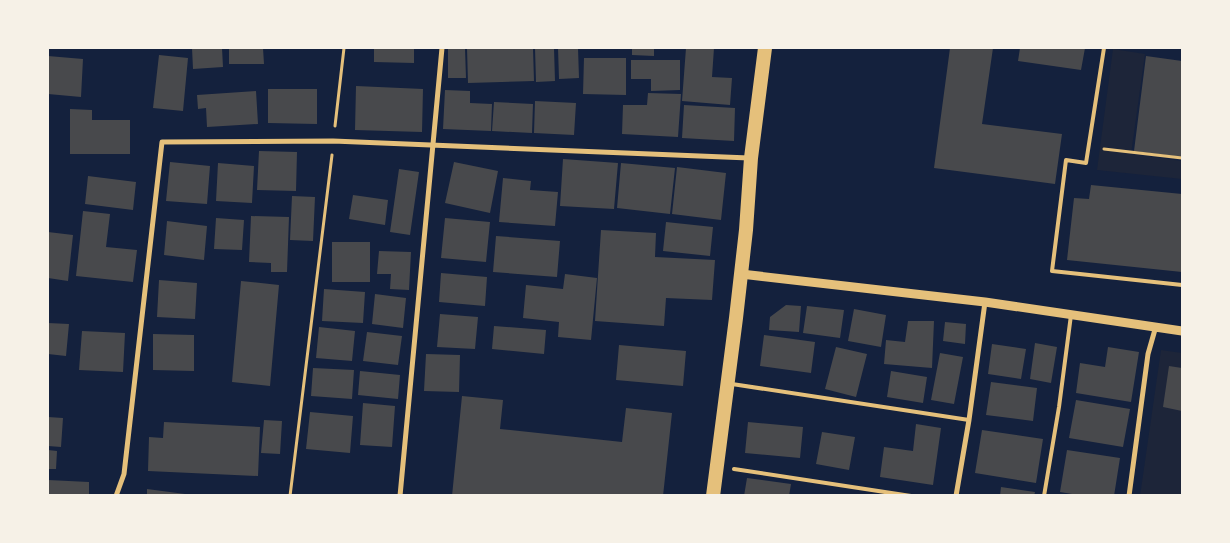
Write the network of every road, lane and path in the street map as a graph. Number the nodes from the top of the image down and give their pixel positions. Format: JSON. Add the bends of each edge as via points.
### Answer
{"nodes":[{"id":1,"x":344,"y":48,"type":"edge"},
{"id":2,"x":442,"y":48,"type":"edge"},
{"id":3,"x":765,"y":48,"type":"edge"},
{"id":4,"x":1104,"y":48,"type":"edge"},
{"id":5,"x":334,"y":141,"type":"junction"},
{"id":6,"x":434,"y":145,"type":"junction"},
{"id":7,"x":1088,"y":148,"type":"junction"},
{"id":8,"x":751,"y":158,"type":"junction"},
{"id":9,"x":1182,"y":158,"type":"edge"},
{"id":10,"x":741,"y":274,"type":"junction"},
{"id":11,"x":1182,"y":285,"type":"edge"},
{"id":12,"x":984,"y":302,"type":"junction"},
{"id":13,"x":1071,"y":315,"type":"junction"},
{"id":14,"x":1156,"y":326,"type":"junction"},
{"id":15,"x":1182,"y":331,"type":"edge"},
{"id":16,"x":728,"y":383,"type":"junction"},
{"id":17,"x":969,"y":420,"type":"junction"},
{"id":18,"x":734,"y":469,"type":"dead end"},
{"id":19,"x":116,"y":496,"type":"edge"},
{"id":20,"x":290,"y":496,"type":"edge"},
{"id":21,"x":400,"y":496,"type":"edge"},
{"id":22,"x":713,"y":496,"type":"edge"},
{"id":23,"x":911,"y":496,"type":"edge"},
{"id":24,"x":956,"y":496,"type":"edge"},
{"id":25,"x":1044,"y":496,"type":"edge"},
{"id":26,"x":1129,"y":496,"type":"edge"}],
"edges":[{"from":1,"to":5,"type":"path"},
{"from":2,"to":6,"type":"street"},
{"from":3,"to":8,"type":"highway"},
{"from":4,"to":7,"type":"lane"},
{"from":5,"to":6,"type":"street"},
{"from":5,"to":19,"type":"street","via":[[162,142],[124,474]]},
{"from":5,"to":20,"type":"path"},
{"from":6,"to":8,"type":"street"},
{"from":6,"to":21,"type":"street"},
{"from":7,"to":9,"type":"path"},
{"from":7,"to":11,"type":"lane","via":[[1086,163],[1066,160],[1052,271]]},
{"from":8,"to":10,"type":"highway"},
{"from":10,"to":12,"type":"street"},
{"from":10,"to":16,"type":"highway"},
{"from":12,"to":13,"type":"street"},
{"from":12,"to":17,"type":"street"},
{"from":13,"to":14,"type":"street"},
{"from":13,"to":25,"type":"lane"},
{"from":14,"to":15,"type":"street"},
{"from":14,"to":26,"type":"street","via":[[1148,354]]},
{"from":16,"to":17,"type":"lane"},
{"from":16,"to":22,"type":"highway"},
{"from":17,"to":24,"type":"street"},
{"from":18,"to":23,"type":"lane"}]}
